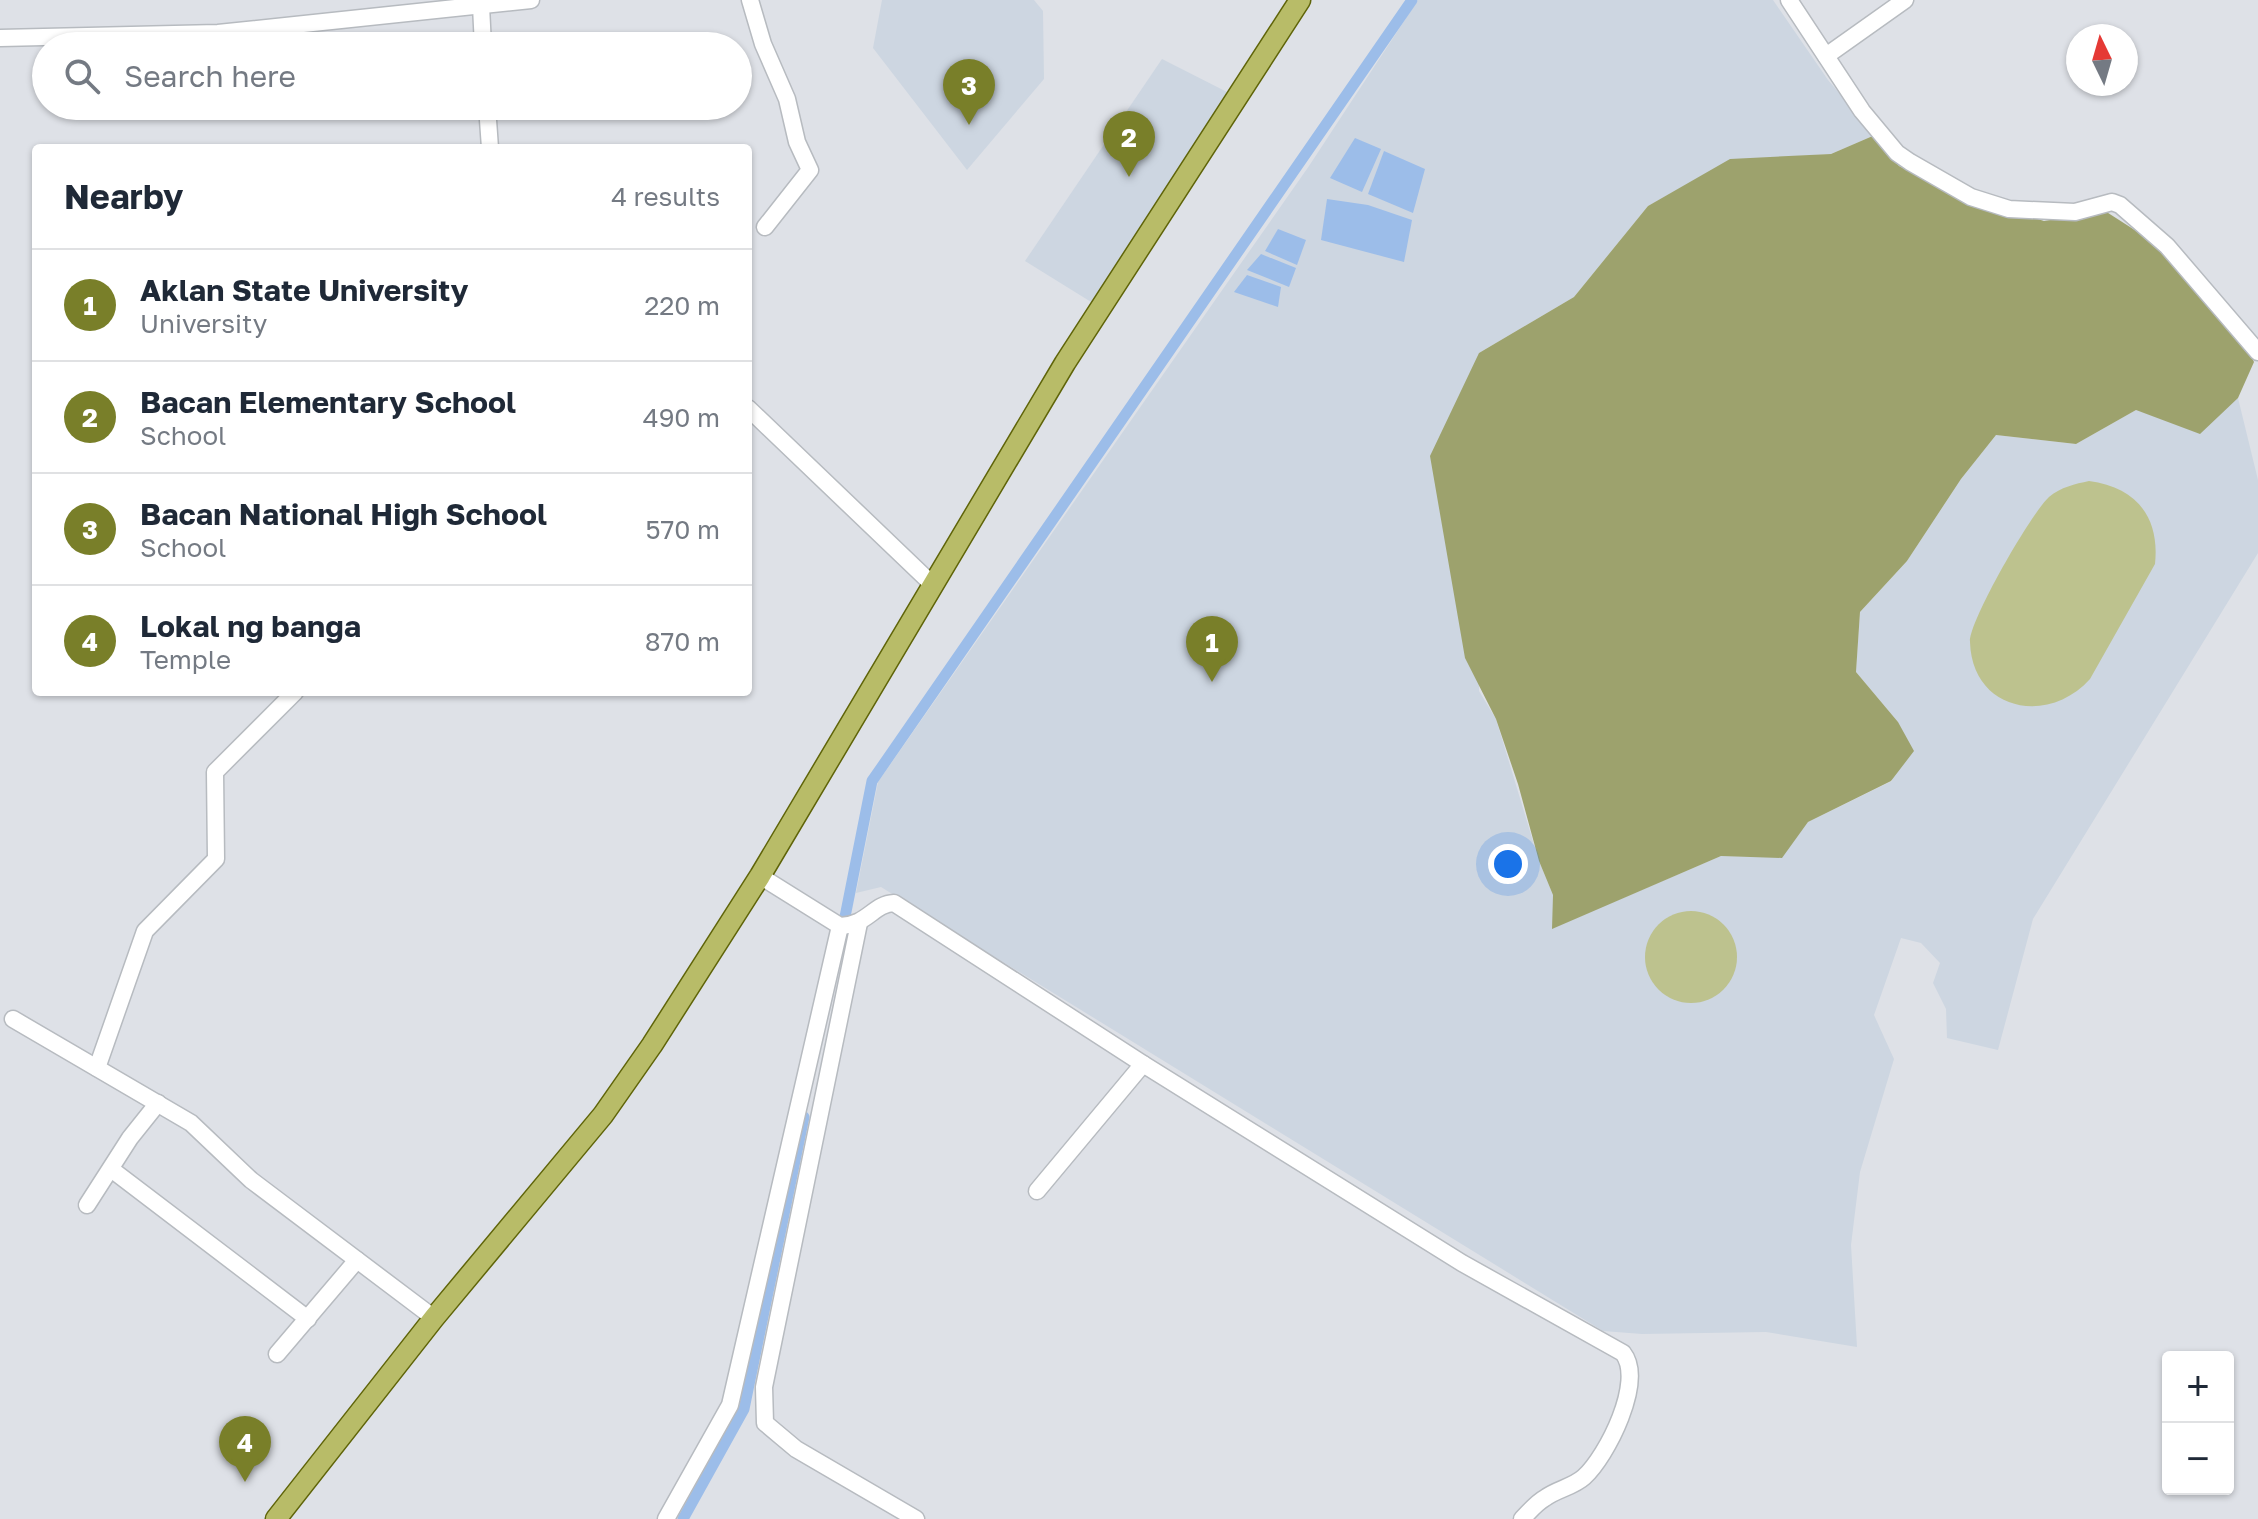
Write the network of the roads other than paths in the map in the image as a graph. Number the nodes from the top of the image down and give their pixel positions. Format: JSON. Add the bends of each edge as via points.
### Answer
{"nodes":[{"id":1,"x":531,"y":0,"type":"edge"},
{"id":2,"x":750,"y":0,"type":"edge"},
{"id":3,"x":1300,"y":0,"type":"edge"},
{"id":4,"x":1789,"y":0,"type":"edge"},
{"id":5,"x":1905,"y":0,"type":"edge"},
{"id":6,"x":492,"y":4,"type":"edge"},
{"id":7,"x":227,"y":32,"type":"edge"},
{"id":8,"x":486,"y":32,"type":"edge"},
{"id":9,"x":32,"y":37,"type":"edge"},
{"id":10,"x":0,"y":38,"type":"edge"},
{"id":11,"x":1826,"y":56,"type":"junction"},
{"id":12,"x":488,"y":120,"type":"edge"},
{"id":13,"x":490,"y":144,"type":"edge"},
{"id":14,"x":765,"y":227,"type":"dead end"},
{"id":15,"x":2258,"y":352,"type":"edge"},
{"id":16,"x":752,"y":412,"type":"edge"},
{"id":17,"x":933,"y":585,"type":"junction"},
{"id":18,"x":291,"y":696,"type":"edge"},
{"id":19,"x":760,"y":876,"type":"junction"},
{"id":20,"x":847,"y":925,"type":"junction"},
{"id":21,"x":13,"y":1019,"type":"dead end"},
{"id":22,"x":1143,"y":1064,"type":"junction"},
{"id":23,"x":97,"y":1068,"type":"junction"},
{"id":24,"x":158,"y":1103,"type":"junction"},
{"id":25,"x":111,"y":1169,"type":"junction"},
{"id":26,"x":1037,"y":1191,"type":"dead end"},
{"id":27,"x":87,"y":1205,"type":"dead end"},
{"id":28,"x":357,"y":1260,"type":"junction"},
{"id":29,"x":434,"y":1318,"type":"junction"},
{"id":30,"x":308,"y":1319,"type":"junction"},
{"id":31,"x":277,"y":1354,"type":"dead end"},
{"id":32,"x":276,"y":1519,"type":"edge"},
{"id":33,"x":666,"y":1519,"type":"edge"},
{"id":34,"x":916,"y":1519,"type":"edge"},
{"id":35,"x":1522,"y":1519,"type":"edge"}],
"edges":[{"from":1,"to":6,"type":"street"},
{"from":2,"to":14,"type":"street","via":[[810,170]]},
{"from":3,"to":17,"type":"main road","via":[[1065,363]]},
{"from":4,"to":11,"type":"street"},
{"from":5,"to":11,"type":"street"},
{"from":6,"to":7,"type":"street"},
{"from":6,"to":8,"type":"street"},
{"from":9,"to":10,"type":"street"},
{"from":11,"to":15,"type":"street","via":[[1897,153],[1971,197],[2009,209],[2075,212],[2112,202],[2129,210]]},
{"from":12,"to":13,"type":"street"},
{"from":16,"to":17,"type":"street"},
{"from":17,"to":19,"type":"main road"},
{"from":18,"to":23,"type":"street","via":[[215,772],[216,859],[145,931]]},
{"from":19,"to":20,"type":"street"},
{"from":19,"to":29,"type":"main road","via":[[603,1115]]},
{"from":20,"to":22,"type":"street","via":[[894,903]]},
{"from":20,"to":33,"type":"street","via":[[730,1405]]},
{"from":20,"to":34,"type":"street","via":[[764,1387],[765,1423],[796,1449]]},
{"from":21,"to":23,"type":"street"},
{"from":22,"to":26,"type":"street"},
{"from":22,"to":35,"type":"street","via":[[1462,1263],[1623,1353],[1632,1374],[1598,1463]]},
{"from":23,"to":24,"type":"street"},
{"from":24,"to":25,"type":"street"},
{"from":24,"to":28,"type":"street","via":[[191,1123],[251,1180]]},
{"from":25,"to":27,"type":"street"},
{"from":25,"to":30,"type":"street"},
{"from":28,"to":29,"type":"street"},
{"from":28,"to":30,"type":"street"},
{"from":29,"to":32,"type":"main road"},
{"from":30,"to":31,"type":"street"}]}
